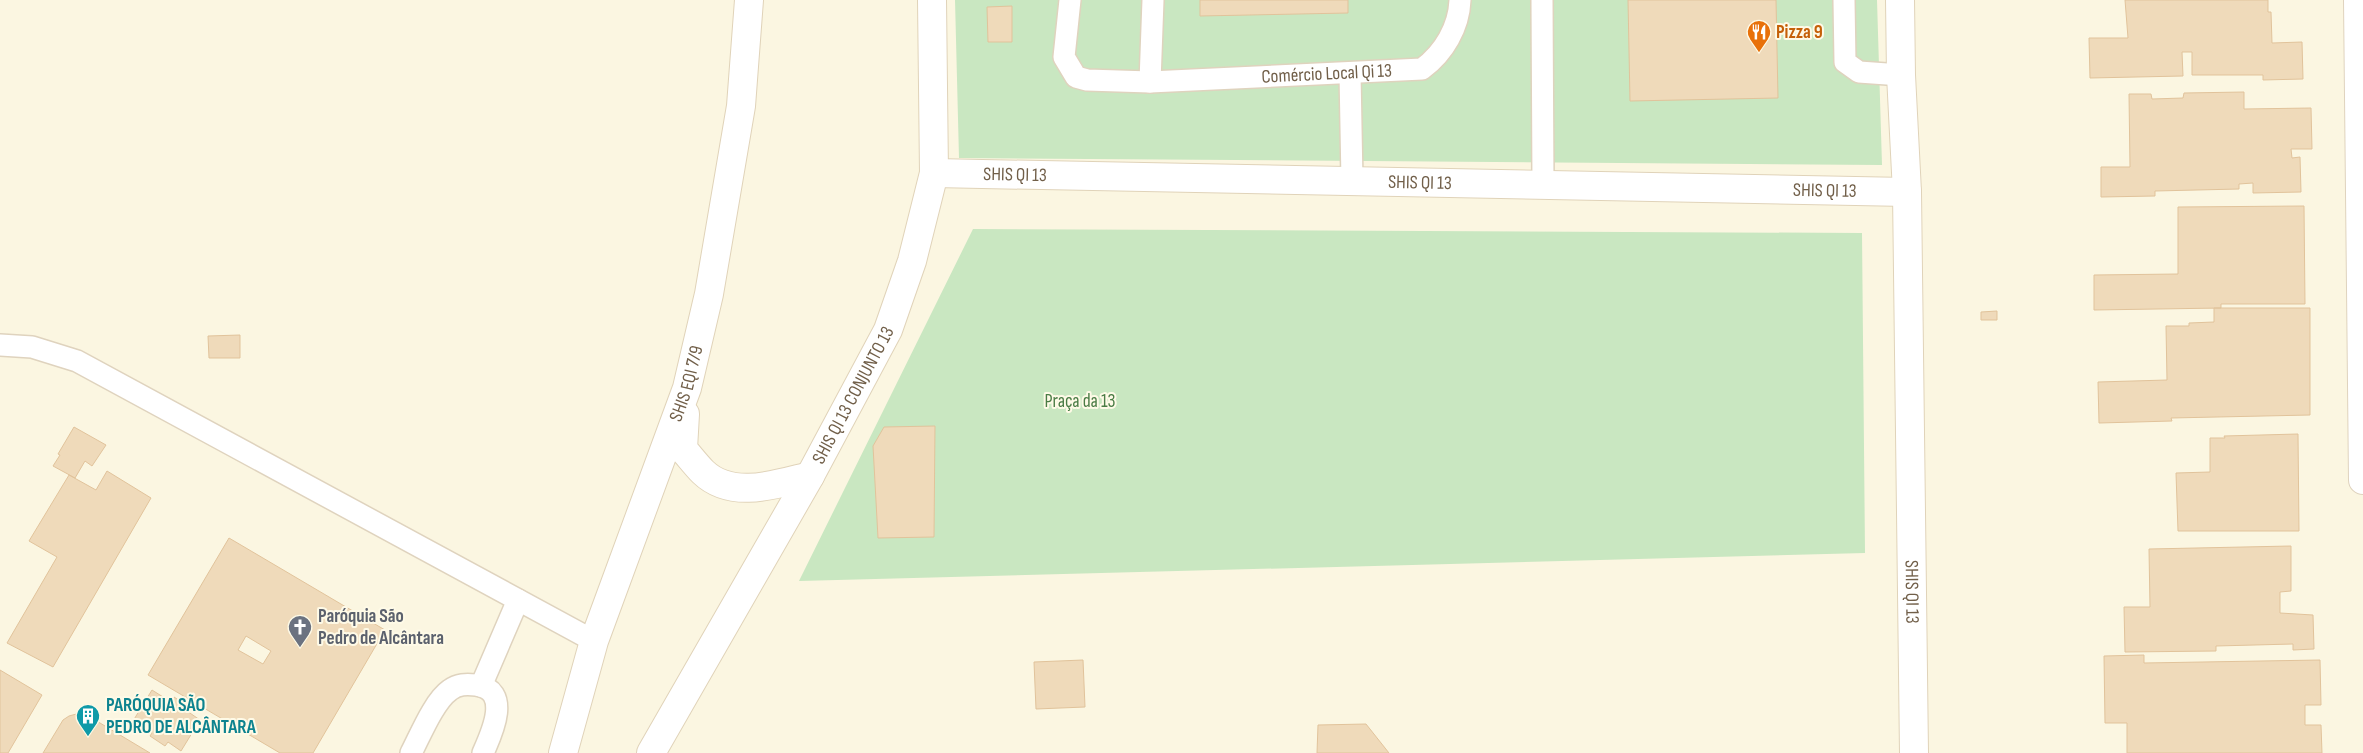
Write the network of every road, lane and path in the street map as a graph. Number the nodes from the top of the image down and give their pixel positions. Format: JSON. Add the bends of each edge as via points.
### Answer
{"nodes":[{"id":1,"x":749,"y":0,"type":"edge"},
{"id":2,"x":932,"y":0,"type":"edge"},
{"id":3,"x":1070,"y":0,"type":"edge"},
{"id":4,"x":1153,"y":0,"type":"edge"},
{"id":5,"x":1460,"y":0,"type":"edge"},
{"id":6,"x":1542,"y":0,"type":"edge"},
{"id":7,"x":1844,"y":0,"type":"edge"},
{"id":8,"x":1900,"y":0,"type":"edge"},
{"id":9,"x":2358,"y":0,"type":"edge"},
{"id":10,"x":1350,"y":73,"type":"junction"},
{"id":11,"x":1901,"y":75,"type":"junction"},
{"id":12,"x":1150,"y":82,"type":"junction"},
{"id":13,"x":934,"y":173,"type":"junction"},
{"id":14,"x":1352,"y":181,"type":"junction"},
{"id":15,"x":1543,"y":184,"type":"junction"},
{"id":16,"x":1907,"y":192,"type":"junction"},
{"id":17,"x":0,"y":344,"type":"edge"},
{"id":18,"x":687,"y":388,"type":"junction"},
{"id":19,"x":810,"y":476,"type":"junction"},
{"id":20,"x":2363,"y":480,"type":"edge"},
{"id":21,"x":518,"y":600,"type":"junction"},
{"id":22,"x":594,"y":641,"type":"junction"},
{"id":23,"x":481,"y":686,"type":"junction"},
{"id":24,"x":411,"y":753,"type":"edge"},
{"id":25,"x":483,"y":753,"type":"edge"},
{"id":26,"x":563,"y":753,"type":"edge"},
{"id":27,"x":651,"y":753,"type":"edge"},
{"id":28,"x":1914,"y":753,"type":"edge"}],
"edges":[{"from":1,"to":18,"type":"street","name":"SHIS EQI 7/9","via":[[741,106],[709,294]]},
{"from":2,"to":13,"type":"street","name":"SHIS QI 13 CONJUNTO 13"},
{"from":3,"to":12,"type":"lane","name":"Comércio Local Qi 13","via":[[1064,57],[1076,77]]},
{"from":4,"to":12,"type":"lane"},
{"from":5,"to":10,"type":"lane","name":"Comércio Local Qi 13","via":[[1460,14],[1448,40],[1437,57],[1422,69]]},
{"from":6,"to":15,"type":"lane"},
{"from":7,"to":11,"type":"lane","via":[[1845,62],[1859,72]]},
{"from":8,"to":11,"type":"street","name":"SHIS QI 13"},
{"from":9,"to":20,"type":"street"},
{"from":10,"to":12,"type":"lane","name":"Comércio Local Qi 13"},
{"from":10,"to":14,"type":"lane"},
{"from":11,"to":16,"type":"street","name":"SHIS QI 13"},
{"from":13,"to":14,"type":"street","name":"SHIS QI 13"},
{"from":13,"to":19,"type":"street","name":"SHIS QI 13 CONJUNTO 13","via":[[912,260],[888,330]]},
{"from":14,"to":15,"type":"street","name":"SHIS QI 13"},
{"from":15,"to":16,"type":"street","name":"SHIS QI 13"},
{"from":16,"to":28,"type":"street","name":"SHIS QI 13"},
{"from":17,"to":21,"type":"lane","via":[[32,347],[77,361]]},
{"from":18,"to":19,"type":"street","via":[[683,449],[705,474],[727,485],[753,489]]},
{"from":18,"to":22,"type":"street","name":"SHIS EQI 7/9"},
{"from":19,"to":27,"type":"street","name":"SHIS QI 13 CONJUNTO 13"},
{"from":21,"to":22,"type":"lane"},
{"from":21,"to":23,"type":"lane"},
{"from":22,"to":26,"type":"street","name":"SHIS EQI 7/9"},
{"from":23,"to":24,"type":"lane","via":[[464,684],[449,690]]},
{"from":23,"to":25,"type":"lane","via":[[492,694],[498,707]]}]}
